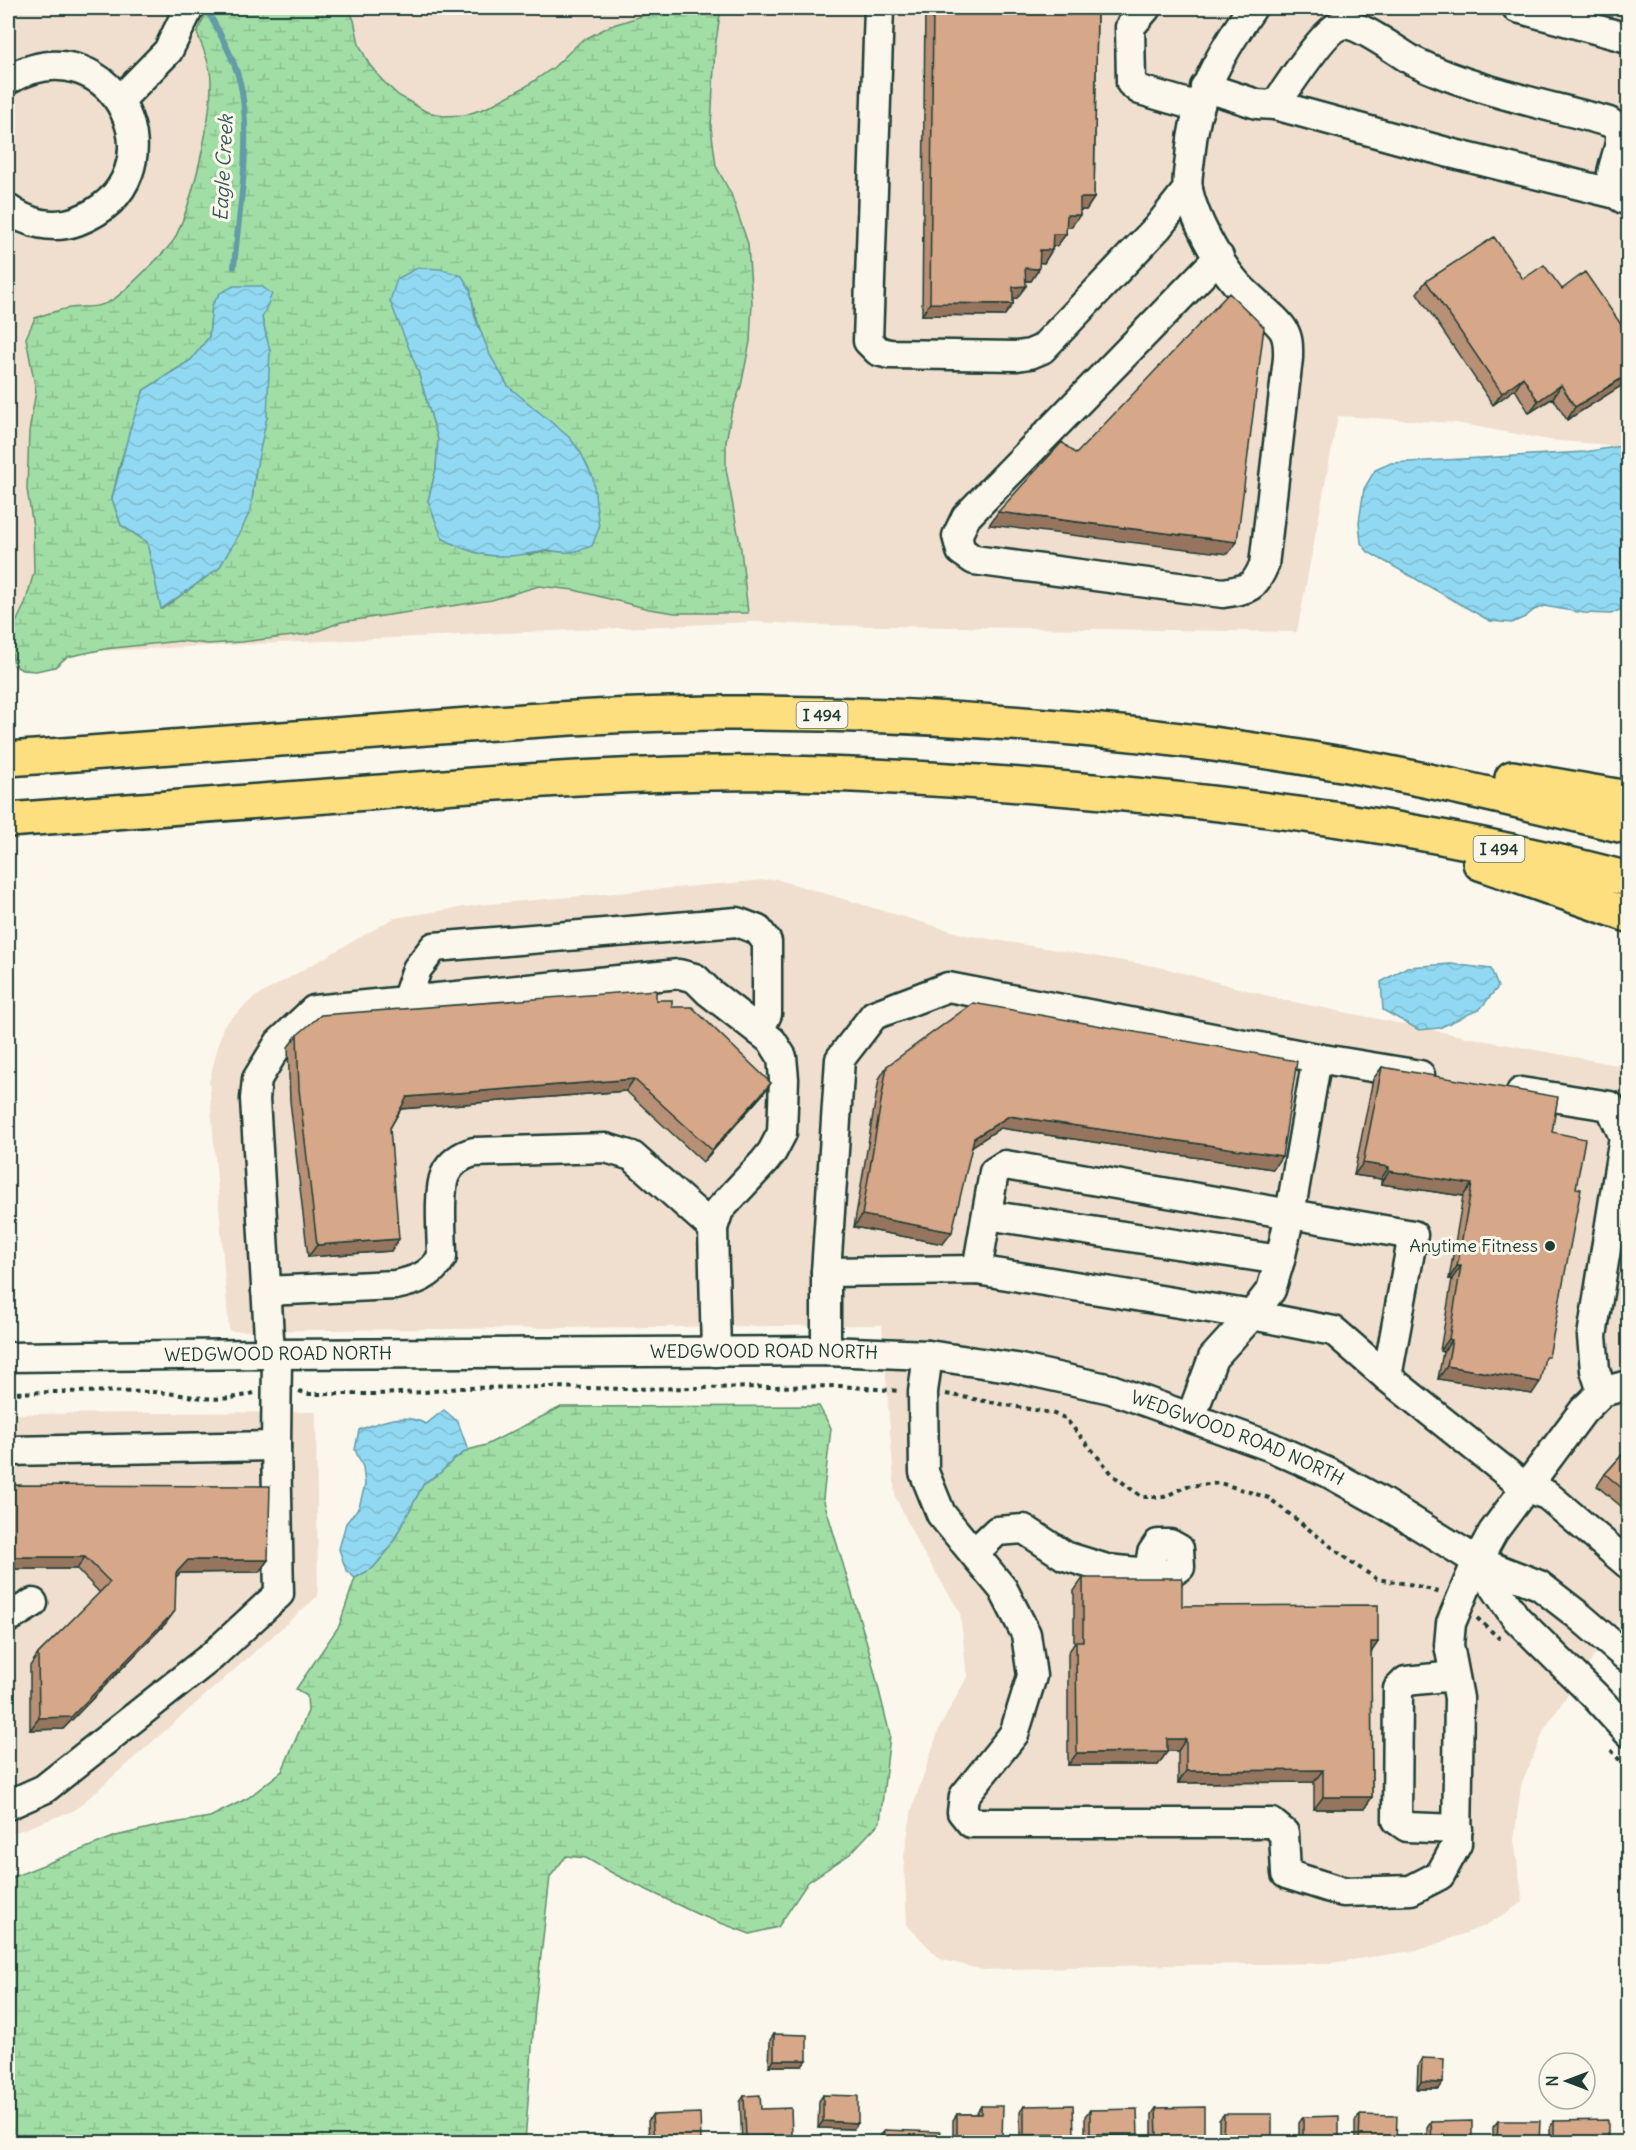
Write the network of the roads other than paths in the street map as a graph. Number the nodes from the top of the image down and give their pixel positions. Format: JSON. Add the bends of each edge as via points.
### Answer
{"nodes":[{"id":1,"x":189,"y":8,"type":"edge"},
{"id":2,"x":879,"y":8,"type":"edge"},
{"id":3,"x":1252,"y":8,"type":"edge"},
{"id":4,"x":1517,"y":8,"type":"edge"},
{"id":5,"x":1136,"y":14,"type":"edge"},
{"id":6,"x":1629,"y":38,"type":"edge"},
{"id":7,"x":8,"y":80,"type":"edge"},
{"id":8,"x":1202,"y":97,"type":"junction"},
{"id":9,"x":120,"y":100,"type":"junction"},
{"id":10,"x":1275,"y":105,"type":"junction"},
{"id":11,"x":1188,"y":189,"type":"junction"},
{"id":12,"x":1622,"y":197,"type":"edge"},
{"id":13,"x":8,"y":209,"type":"edge"},
{"id":14,"x":1219,"y":257,"type":"junction"},
{"id":15,"x":1119,"y":734,"type":"junction"},
{"id":16,"x":8,"y":759,"type":"edge"},
{"id":17,"x":1629,"y":798,"type":"edge"},
{"id":18,"x":8,"y":820,"type":"edge"},
{"id":19,"x":1368,"y":824,"type":"junction"},
{"id":20,"x":1629,"y":827,"type":"edge"},
{"id":21,"x":1629,"y":879,"type":"edge"},
{"id":22,"x":1629,"y":915,"type":"edge"},
{"id":23,"x":406,"y":1001,"type":"junction"},
{"id":24,"x":759,"y":1031,"type":"junction"},
{"id":25,"x":1317,"y":1058,"type":"junction"},
{"id":26,"x":1446,"y":1079,"type":"edge"},
{"id":27,"x":1492,"y":1087,"type":"edge"},
{"id":28,"x":1290,"y":1214,"type":"junction"},
{"id":29,"x":987,"y":1215,"type":"junction"},
{"id":30,"x":713,"y":1228,"type":"junction"},
{"id":31,"x":1280,"y":1260,"type":"junction"},
{"id":32,"x":977,"y":1270,"type":"junction"},
{"id":33,"x":826,"y":1272,"type":"junction"},
{"id":34,"x":267,"y":1291,"type":"junction"},
{"id":35,"x":1251,"y":1315,"type":"junction"},
{"id":36,"x":826,"y":1351,"type":"junction"},
{"id":37,"x":716,"y":1352,"type":"junction"},
{"id":38,"x":273,"y":1354,"type":"junction"},
{"id":39,"x":928,"y":1355,"type":"junction"},
{"id":40,"x":8,"y":1357,"type":"edge"},
{"id":41,"x":1387,"y":1377,"type":"junction"},
{"id":42,"x":1615,"y":1388,"type":"edge"},
{"id":43,"x":1191,"y":1417,"type":"junction"},
{"id":44,"x":276,"y":1446,"type":"junction"},
{"id":45,"x":8,"y":1450,"type":"edge"},
{"id":46,"x":1526,"y":1488,"type":"junction"},
{"id":47,"x":974,"y":1553,"type":"junction"},
{"id":48,"x":1477,"y":1561,"type":"junction"},
{"id":49,"x":1629,"y":1564,"type":"edge"},
{"id":50,"x":1149,"y":1572,"type":"dead end"},
{"id":51,"x":33,"y":1603,"type":"dead end"},
{"id":52,"x":8,"y":1618,"type":"edge"},
{"id":53,"x":1629,"y":1658,"type":"edge"},
{"id":54,"x":1454,"y":1676,"type":"junction"},
{"id":55,"x":1618,"y":1738,"type":"edge"},
{"id":56,"x":8,"y":1805,"type":"edge"},
{"id":57,"x":1458,"y":1829,"type":"junction"}],
"edges":[{"from":1,"to":9,"type":"street","via":[[168,51]]},
{"from":2,"to":11,"type":"street","via":[[868,341],[878,351],[1017,356],[1042,349],[1158,227]]},
{"from":3,"to":8,"type":"street","via":[[1225,48]]},
{"from":4,"to":6,"type":"street"},
{"from":5,"to":8,"type":"street","via":[[1131,83],[1140,90]]},
{"from":7,"to":9,"type":"street","via":[[42,66],[75,68],[98,78]]},
{"from":8,"to":10,"type":"street"},
{"from":8,"to":11,"type":"street","via":[[1192,135]]},
{"from":9,"to":13,"type":"street","via":[[132,130],[132,161],[116,195],[94,214],[69,224],[43,225]]},
{"from":10,"to":12,"type":"street"},
{"from":10,"to":12,"type":"street","via":[[1328,32],[1341,25],[1353,26],[1414,61],[1472,84],[1609,122],[1620,136],[1611,181]]},
{"from":11,"to":14,"type":"street","via":[[1205,235]]},
{"from":14,"to":14,"type":"street","via":[[1236,283],[1284,330],[1288,342],[1264,565],[1257,582],[1243,590],[1223,593],[974,560],[961,551],[957,536],[966,517]]},
{"from":15,"to":16,"type":"highway","number":"I 494","via":[[996,722],[866,716],[629,715]]},
{"from":15,"to":17,"type":"highway","via":[[1352,751]]},
{"from":15,"to":20,"type":"highway","number":"I 494","via":[[1323,761],[1486,793]]},
{"from":18,"to":19,"type":"highway","number":"I 494","via":[[552,779],[713,773],[943,779],[1159,796]]},
{"from":19,"to":21,"type":"highway","number":"I 494","via":[[1574,864]]},
{"from":19,"to":22,"type":"highway"},
{"from":23,"to":24,"type":"street","via":[[679,974],[695,978]]},
{"from":23,"to":24,"type":"street","via":[[417,969],[434,947],[737,922],[758,930],[768,942],[768,1014]]},
{"from":23,"to":34,"type":"street","via":[[314,1010],[279,1043],[257,1079]]},
{"from":24,"to":30,"type":"street","via":[[772,1041],[782,1057],[782,1132],[764,1162],[719,1210]]},
{"from":25,"to":26,"type":"street"},
{"from":25,"to":28,"type":"street"},
{"from":25,"to":33,"type":"street","via":[[948,987],[874,1016],[840,1059]]},
{"from":27,"to":42,"type":"street","via":[[1610,1106],[1623,1137],[1592,1336],[1595,1370]]},
{"from":28,"to":29,"type":"street","via":[[1005,1165],[994,1172]]},
{"from":28,"to":31,"type":"street"},
{"from":28,"to":41,"type":"street","via":[[1413,1234]]},
{"from":29,"to":31,"type":"street"},
{"from":29,"to":32,"type":"street"},
{"from":30,"to":34,"type":"street","via":[[632,1156],[606,1148],[474,1152],[464,1154],[444,1176],[442,1257],[426,1275],[395,1285]]},
{"from":30,"to":37,"type":"street"},
{"from":31,"to":35,"type":"street","via":[[1271,1290]]},
{"from":32,"to":33,"type":"street"},
{"from":32,"to":35,"type":"street"},
{"from":33,"to":36,"type":"street"},
{"from":34,"to":38,"type":"street"},
{"from":35,"to":41,"type":"street","via":[[1334,1331]]},
{"from":35,"to":43,"type":"street","via":[[1213,1358]]},
{"from":36,"to":37,"type":"street","name":"WEDGWOOD ROAD NORTH"},
{"from":36,"to":39,"type":"street","name":"WEDGWOOD ROAD NORTH"},
{"from":37,"to":38,"type":"street","name":"WEDGWOOD ROAD NORTH"},
{"from":38,"to":40,"type":"street","name":"WEDGWOOD ROAD NORTH"},
{"from":38,"to":44,"type":"street"},
{"from":39,"to":43,"type":"street","name":"WEDGWOOD ROAD NORTH","via":[[1016,1368],[1112,1389]]},
{"from":39,"to":47,"type":"street","via":[[923,1392],[924,1472],[941,1514]]},
{"from":41,"to":46,"type":"street"},
{"from":42,"to":46,"type":"street","via":[[1583,1411]]},
{"from":43,"to":48,"type":"street","name":"WEDGWOOD ROAD NORTH","via":[[1329,1473]]},
{"from":44,"to":45,"type":"street"},
{"from":44,"to":56,"type":"street","via":[[279,1594],[212,1656],[44,1789]]},
{"from":46,"to":48,"type":"street","via":[[1492,1532]]},
{"from":46,"to":49,"type":"street","via":[[1547,1495]]},
{"from":47,"to":50,"type":"street","via":[[997,1531],[1023,1529],[1065,1556],[1107,1569]]},
{"from":47,"to":57,"type":"street","via":[[1003,1589],[1026,1634],[1032,1676],[1014,1734],[964,1796],[962,1812],[971,1823],[1272,1823],[1284,1833],[1286,1874],[1343,1892],[1412,1890],[1440,1875],[1457,1844]]},
{"from":48,"to":53,"type":"street","name":"WEDGWOOD ROAD NORTH","via":[[1539,1585]]},
{"from":48,"to":54,"type":"street","via":[[1451,1623],[1449,1645]]},
{"from":48,"to":55,"type":"street","name":"WEDGWOOD ROAD NORTH","via":[[1516,1618]]},
{"from":51,"to":52,"type":"street"},
{"from":54,"to":57,"type":"street","via":[[1459,1698]]},
{"from":54,"to":57,"type":"street","via":[[1406,1681],[1398,1689],[1397,1820],[1407,1827]]}]}
